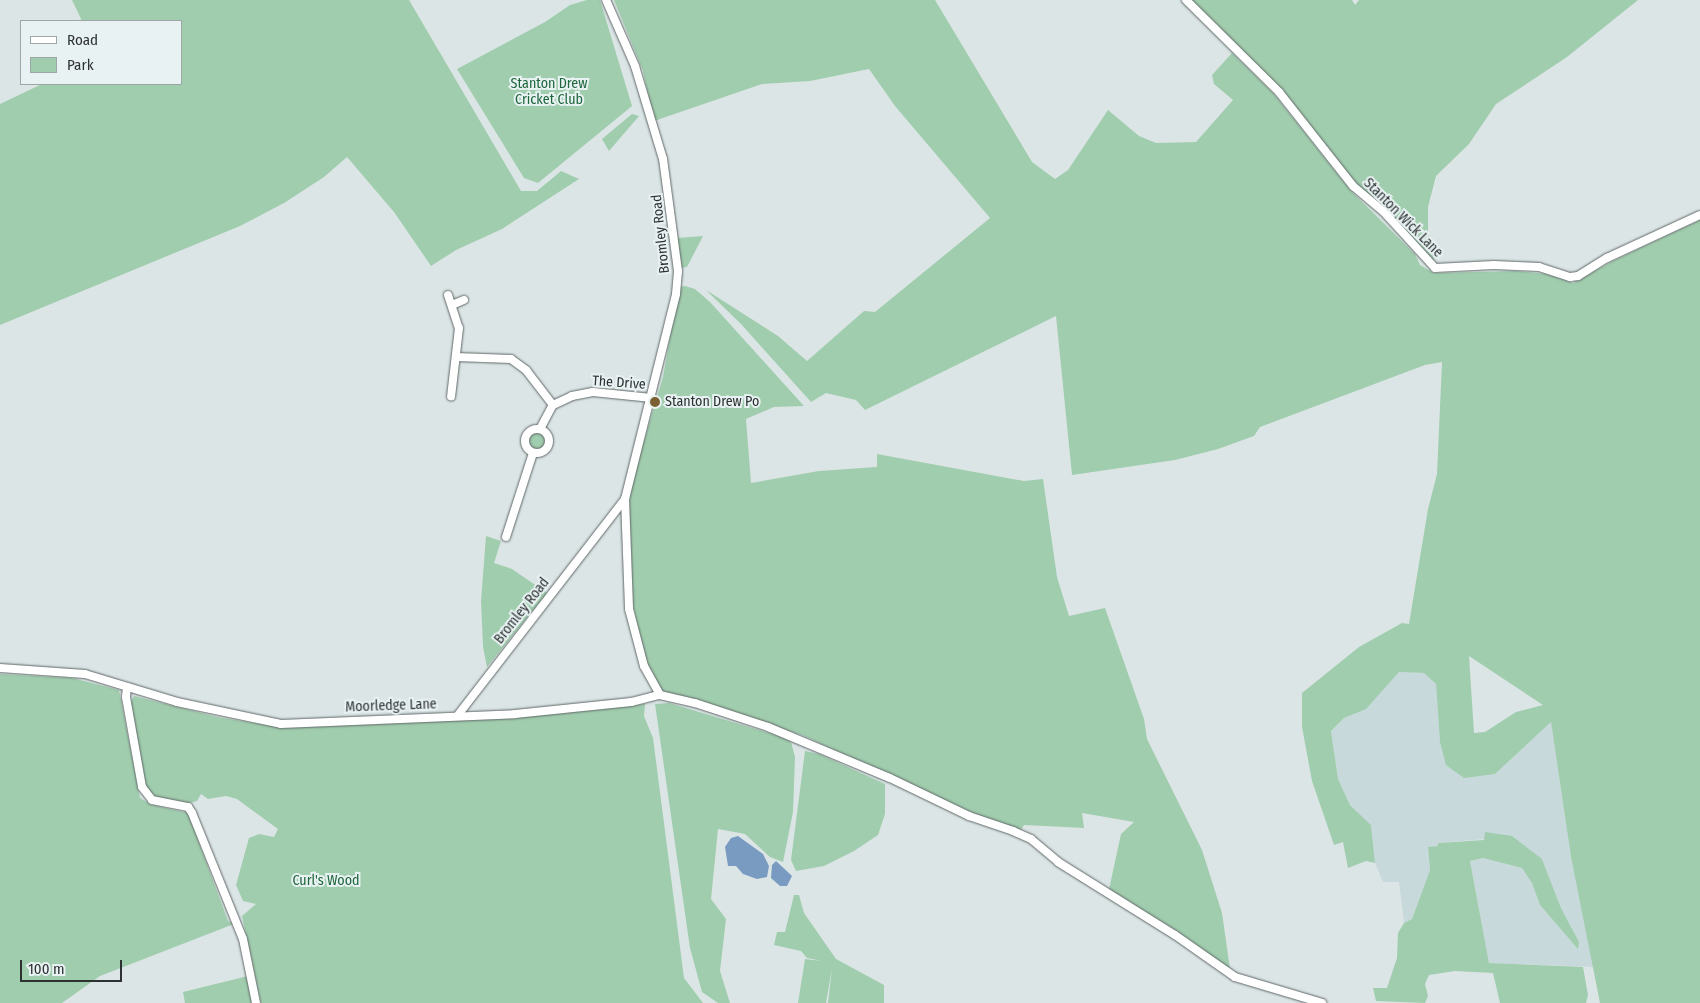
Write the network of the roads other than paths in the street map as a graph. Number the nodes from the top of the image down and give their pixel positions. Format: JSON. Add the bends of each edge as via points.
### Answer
{"nodes":[{"id":1,"x":606,"y":0,"type":"edge"},
{"id":2,"x":1186,"y":0,"type":"edge"},
{"id":3,"x":1700,"y":215,"type":"edge"},
{"id":4,"x":448,"y":295,"type":"dead end"},
{"id":5,"x":464,"y":300,"type":"dead end"},
{"id":6,"x":452,"y":305,"type":"junction"},
{"id":7,"x":456,"y":357,"type":"junction"},
{"id":8,"x":452,"y":397,"type":"dead end"},
{"id":9,"x":652,"y":398,"type":"junction"},
{"id":10,"x":553,"y":405,"type":"junction"},
{"id":11,"x":540,"y":429,"type":"junction"},
{"id":12,"x":533,"y":452,"type":"junction"},
{"id":13,"x":625,"y":499,"type":"junction"},
{"id":14,"x":506,"y":537,"type":"dead end"},
{"id":15,"x":0,"y":668,"type":"edge"},
{"id":16,"x":127,"y":687,"type":"junction"},
{"id":17,"x":660,"y":695,"type":"junction"},
{"id":18,"x":458,"y":715,"type":"junction"},
{"id":19,"x":256,"y":1003,"type":"edge"},
{"id":20,"x":1322,"y":1003,"type":"edge"}],
"edges":[{"from":1,"to":9,"type":"street","name":"Bromley Road","via":[[643,92],[663,159],[671,208],[678,279]]},
{"from":2,"to":3,"type":"street","name":"Stanton Wick Lane","via":[[1279,92],[1353,186],[1383,211],[1435,268],[1539,267],[1570,277],[1578,276],[1607,258]]},
{"from":4,"to":6,"type":"street"},
{"from":5,"to":6,"type":"street"},
{"from":6,"to":7,"type":"street","via":[[458,328]]},
{"from":7,"to":8,"type":"street"},
{"from":7,"to":10,"type":"street","via":[[511,359],[526,370]]},
{"from":9,"to":10,"type":"street","name":"The Drive","via":[[593,392],[572,396]]},
{"from":9,"to":13,"type":"street","name":"Bromley Road"},
{"from":10,"to":11,"type":"street"},
{"from":11,"to":12,"type":"street","via":[[532,429],[526,436],[526,447]]},
{"from":11,"to":12,"type":"street","via":[[548,434],[549,445],[542,452]]},
{"from":12,"to":14,"type":"street"},
{"from":13,"to":17,"type":"street","name":"Bromley Road","via":[[629,609],[644,666]]},
{"from":13,"to":18,"type":"street","name":"Bromley Road"},
{"from":15,"to":16,"type":"street","name":"Moorledge Lane","via":[[85,674]]},
{"from":16,"to":18,"type":"street","name":"Moorledge Lane","via":[[178,702],[281,724]]},
{"from":16,"to":19,"type":"street","via":[[142,787],[152,800],[188,807],[192,813],[244,939]]},
{"from":17,"to":18,"type":"street","name":"Moorledge Lane","via":[[653,699],[563,709]]},
{"from":17,"to":20,"type":"street","via":[[768,726],[969,816],[1014,831],[1031,839],[1058,862],[1234,977]]}]}
